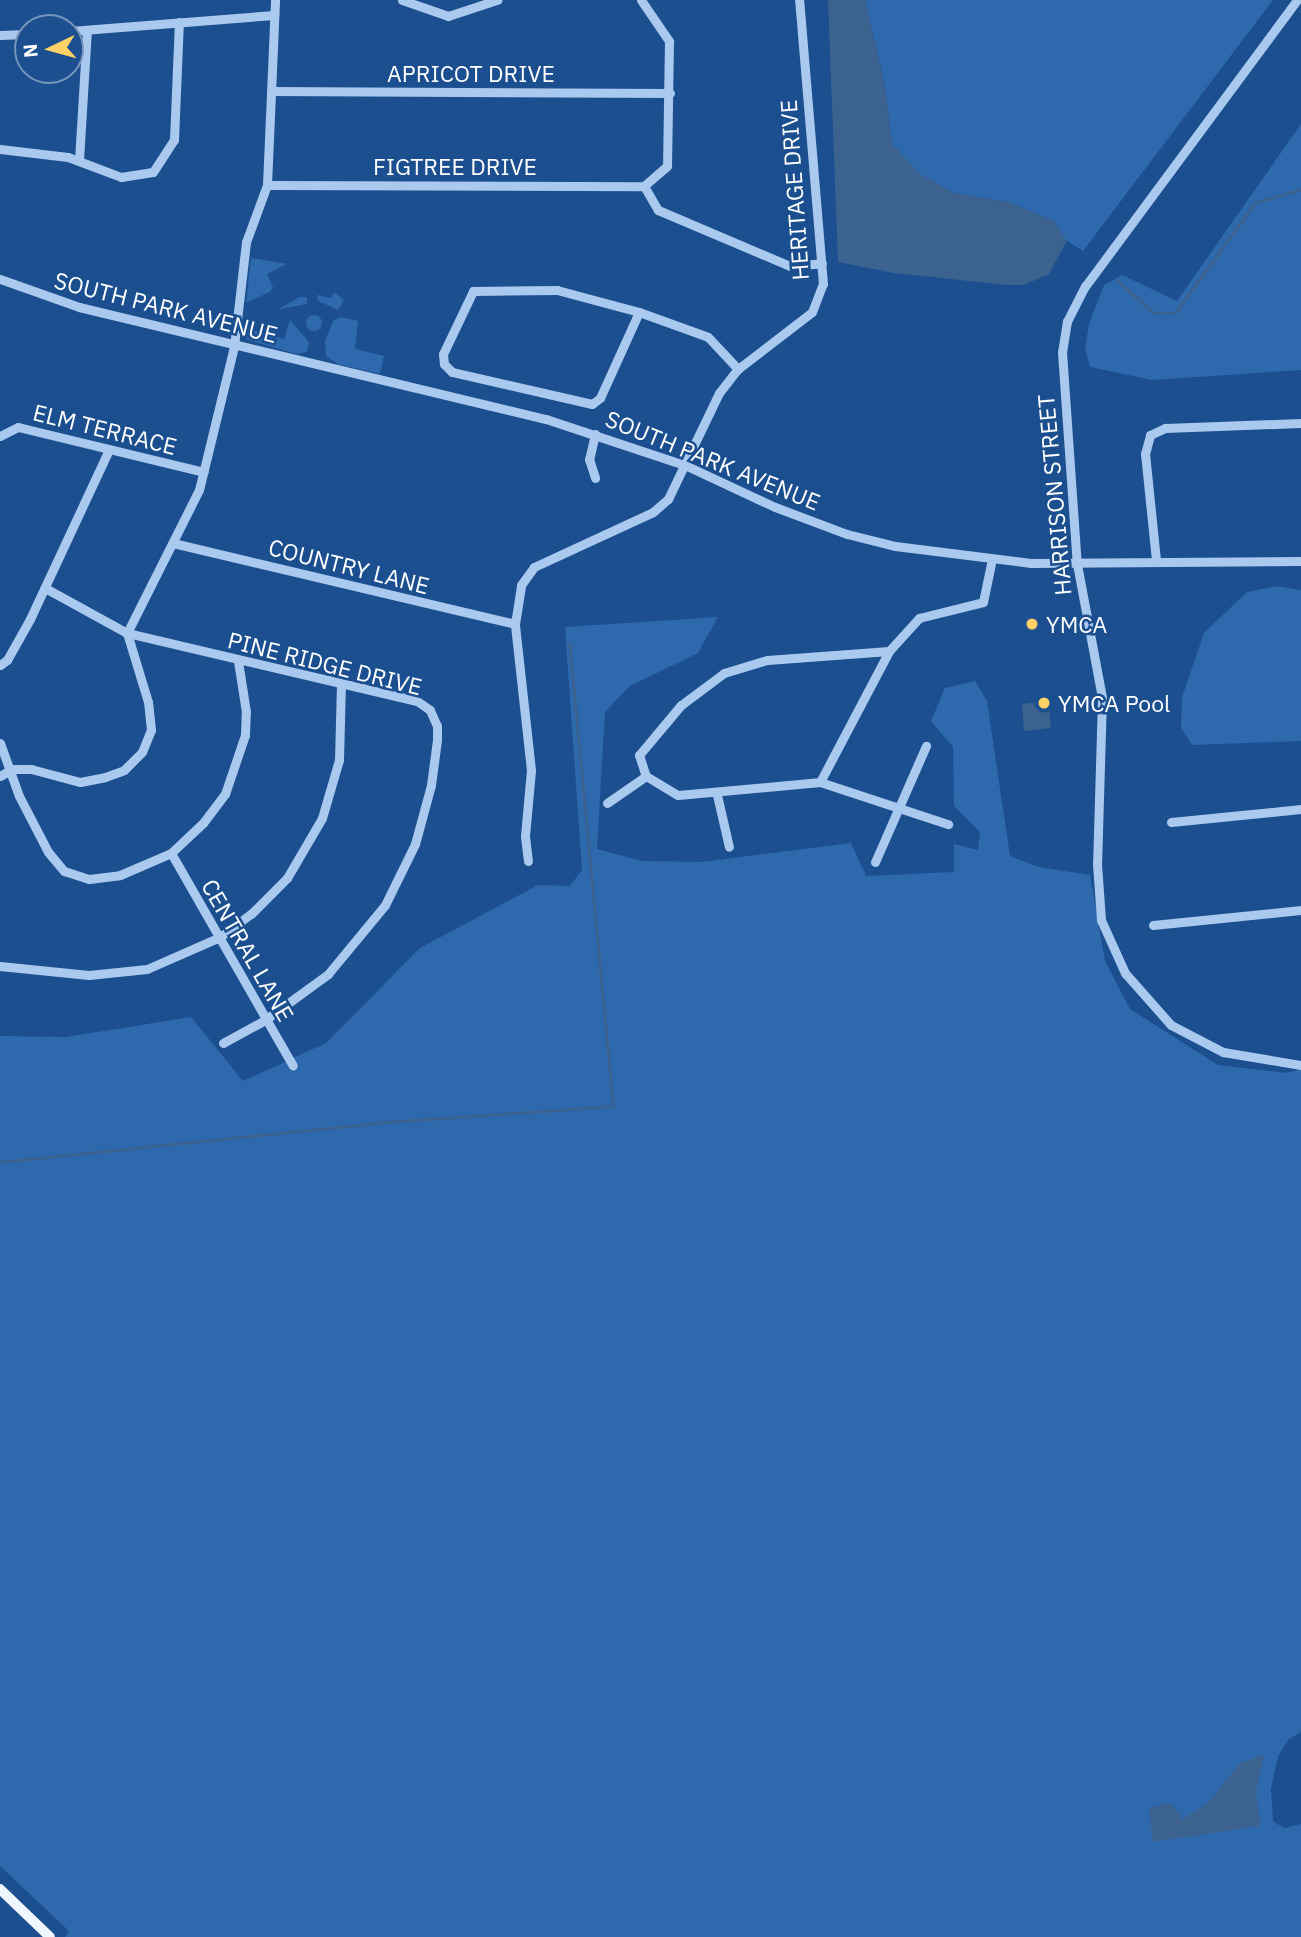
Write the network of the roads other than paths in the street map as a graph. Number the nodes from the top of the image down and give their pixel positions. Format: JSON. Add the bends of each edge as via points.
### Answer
{"nodes":[{"id":1,"x":275,"y":0,"type":"edge"},
{"id":2,"x":402,"y":0,"type":"edge"},
{"id":3,"x":497,"y":0,"type":"edge"},
{"id":4,"x":641,"y":0,"type":"edge"},
{"id":5,"x":799,"y":0,"type":"edge"},
{"id":6,"x":1297,"y":0,"type":"edge"},
{"id":7,"x":274,"y":15,"type":"junction"},
{"id":8,"x":179,"y":22,"type":"junction"},
{"id":9,"x":84,"y":30,"type":"edge"},
{"id":10,"x":87,"y":30,"type":"junction"},
{"id":11,"x":271,"y":91,"type":"junction"},
{"id":12,"x":670,"y":93,"type":"junction"},
{"id":13,"x":0,"y":149,"type":"edge"},
{"id":14,"x":79,"y":160,"type":"junction"},
{"id":15,"x":267,"y":185,"type":"junction"},
{"id":16,"x":644,"y":186,"type":"junction"},
{"id":17,"x":822,"y":263,"type":"junction"},
{"id":18,"x":0,"y":279,"type":"edge"},
{"id":19,"x":639,"y":312,"type":"junction"},
{"id":20,"x":234,"y":346,"type":"junction"},
{"id":21,"x":738,"y":369,"type":"junction"},
{"id":22,"x":1301,"y":423,"type":"edge"},
{"id":23,"x":595,"y":434,"type":"junction"},
{"id":24,"x":0,"y":436,"type":"edge"},
{"id":25,"x":108,"y":452,"type":"junction"},
{"id":26,"x":687,"y":466,"type":"junction"},
{"id":27,"x":204,"y":472,"type":"junction"},
{"id":28,"x":595,"y":478,"type":"dead end"},
{"id":29,"x":173,"y":543,"type":"junction"},
{"id":30,"x":992,"y":559,"type":"junction"},
{"id":31,"x":1156,"y":560,"type":"junction"},
{"id":32,"x":1301,"y":561,"type":"edge"},
{"id":33,"x":1077,"y":564,"type":"junction"},
{"id":34,"x":45,"y":588,"type":"junction"},
{"id":35,"x":515,"y":624,"type":"junction"},
{"id":36,"x":127,"y":633,"type":"junction"},
{"id":37,"x":889,"y":651,"type":"junction"},
{"id":38,"x":238,"y":661,"type":"junction"},
{"id":39,"x":0,"y":664,"type":"edge"},
{"id":40,"x":341,"y":686,"type":"junction"},
{"id":41,"x":0,"y":743,"type":"edge"},
{"id":42,"x":926,"y":746,"type":"dead end"},
{"id":43,"x":12,"y":769,"type":"junction"},
{"id":44,"x":0,"y":776,"type":"edge"},
{"id":45,"x":646,"y":776,"type":"junction"},
{"id":46,"x":820,"y":782,"type":"junction"},
{"id":47,"x":717,"y":795,"type":"junction"},
{"id":48,"x":607,"y":803,"type":"dead end"},
{"id":49,"x":901,"y":807,"type":"junction"},
{"id":50,"x":1301,"y":810,"type":"edge"},
{"id":51,"x":1171,"y":822,"type":"dead end"},
{"id":52,"x":948,"y":824,"type":"dead end"},
{"id":53,"x":729,"y":847,"type":"dead end"},
{"id":54,"x":171,"y":853,"type":"junction"},
{"id":55,"x":528,"y":861,"type":"dead end"},
{"id":56,"x":875,"y":862,"type":"dead end"},
{"id":57,"x":1301,"y":910,"type":"edge"},
{"id":58,"x":1153,"y":925,"type":"dead end"},
{"id":59,"x":220,"y":937,"type":"junction"},
{"id":60,"x":0,"y":966,"type":"edge"},
{"id":61,"x":265,"y":1020,"type":"junction"},
{"id":62,"x":223,"y":1043,"type":"dead end"},
{"id":63,"x":1301,"y":1065,"type":"edge"},
{"id":64,"x":293,"y":1066,"type":"dead end"},
{"id":65,"x":0,"y":1889,"type":"edge"},
{"id":66,"x":50,"y":1937,"type":"edge"}],
"edges":[{"from":1,"to":7,"type":"street"},
{"from":2,"to":3,"type":"street","via":[[449,16]]},
{"from":4,"to":12,"type":"street","via":[[669,41]]},
{"from":5,"to":17,"type":"street","name":"HERITAGE DRIVE"},
{"from":6,"to":33,"type":"street","name":"HARRISON STREET","via":[[1085,286],[1067,321],[1062,352]]},
{"from":7,"to":8,"type":"street"},
{"from":7,"to":11,"type":"street"},
{"from":8,"to":10,"type":"street"},
{"from":8,"to":14,"type":"street","via":[[175,133],[166,159],[153,172],[127,178]]},
{"from":9,"to":10,"type":"street"},
{"from":10,"to":14,"type":"street"},
{"from":11,"to":12,"type":"street","name":"APRICOT DRIVE"},
{"from":11,"to":15,"type":"street"},
{"from":12,"to":16,"type":"street","via":[[667,166]]},
{"from":13,"to":14,"type":"street"},
{"from":15,"to":16,"type":"street","name":"FIGTREE DRIVE"},
{"from":15,"to":20,"type":"street","via":[[246,242]]},
{"from":16,"to":17,"type":"street","via":[[658,210],[790,266]]},
{"from":17,"to":21,"type":"street","name":"HERITAGE DRIVE","via":[[823,284],[812,312]]},
{"from":18,"to":20,"type":"street","name":"SOUTH PARK AVENUE","via":[[79,307]]},
{"from":19,"to":19,"type":"street","via":[[557,290],[476,290],[465,301],[444,363],[461,375],[592,404],[600,398]]},
{"from":19,"to":21,"type":"street","via":[[708,337]]},
{"from":20,"to":23,"type":"street","name":"SOUTH PARK AVENUE"},
{"from":20,"to":27,"type":"street"},
{"from":21,"to":26,"type":"street","name":"HERITAGE DRIVE","via":[[719,393]]},
{"from":22,"to":31,"type":"street","via":[[1165,428],[1150,435],[1145,462]]},
{"from":23,"to":26,"type":"street","name":"SOUTH PARK AVENUE"},
{"from":23,"to":28,"type":"street","via":[[589,459]]},
{"from":24,"to":25,"type":"street","name":"ELM TERRACE","via":[[18,427]]},
{"from":25,"to":27,"type":"street","name":"ELM TERRACE"},
{"from":25,"to":34,"type":"street"},
{"from":26,"to":30,"type":"street","name":"SOUTH PARK AVENUE","via":[[847,534],[895,546]]},
{"from":26,"to":35,"type":"street","name":"HERITAGE DRIVE","via":[[668,499],[653,512],[534,567],[521,585]]},
{"from":27,"to":29,"type":"street"},
{"from":29,"to":35,"type":"street","name":"COUNTRY LANE"},
{"from":29,"to":36,"type":"street"},
{"from":30,"to":33,"type":"street","name":"SOUTH PARK AVENUE"},
{"from":30,"to":37,"type":"street","via":[[983,602],[919,618]]},
{"from":31,"to":32,"type":"street","name":"SOUTH PARK AVENUE"},
{"from":31,"to":33,"type":"street","name":"SOUTH PARK AVENUE"},
{"from":33,"to":63,"type":"street","name":"HARRISON STREET","via":[[1102,698],[1098,895],[1112,948],[1150,1005],[1193,1039],[1257,1061]]},
{"from":34,"to":36,"type":"street","name":"PINE RIDGE DRIVE"},
{"from":34,"to":39,"type":"street","via":[[8,660]]},
{"from":35,"to":55,"type":"street","name":"HERITAGE DRIVE","via":[[531,769],[525,836]]},
{"from":36,"to":38,"type":"street","name":"PINE RIDGE DRIVE"},
{"from":36,"to":43,"type":"street","via":[[148,702],[151,730],[142,752],[124,770],[80,782]]},
{"from":37,"to":45,"type":"street","via":[[767,660],[724,673],[681,705],[639,755]]},
{"from":37,"to":46,"type":"street"},
{"from":38,"to":40,"type":"street","name":"PINE RIDGE DRIVE"},
{"from":38,"to":54,"type":"street","via":[[246,712],[239,760],[218,804]]},
{"from":40,"to":59,"type":"street","via":[[339,760],[308,848],[287,878]]},
{"from":40,"to":61,"type":"street","name":"PINE RIDGE DRIVE","via":[[416,701],[430,710],[437,726],[431,785],[415,844],[385,905],[328,974]]},
{"from":41,"to":43,"type":"street"},
{"from":42,"to":49,"type":"street"},
{"from":43,"to":44,"type":"street"},
{"from":43,"to":54,"type":"street","via":[[19,796],[48,852],[64,871],[89,879],[120,875]]},
{"from":45,"to":47,"type":"street","via":[[678,795]]},
{"from":45,"to":48,"type":"street"},
{"from":46,"to":47,"type":"street"},
{"from":46,"to":49,"type":"street"},
{"from":47,"to":53,"type":"street"},
{"from":49,"to":52,"type":"street"},
{"from":49,"to":56,"type":"street"},
{"from":50,"to":51,"type":"street"},
{"from":54,"to":59,"type":"street","name":"CENTRAL LANE"},
{"from":57,"to":58,"type":"street"},
{"from":59,"to":60,"type":"street","via":[[183,957],[112,974],[57,974]]},
{"from":59,"to":61,"type":"street","name":"CENTRAL LANE"},
{"from":61,"to":62,"type":"street","name":"PINE RIDGE DRIVE"},
{"from":61,"to":64,"type":"street","name":"CENTRAL LANE"},
{"from":65,"to":66,"type":"main road"}]}
